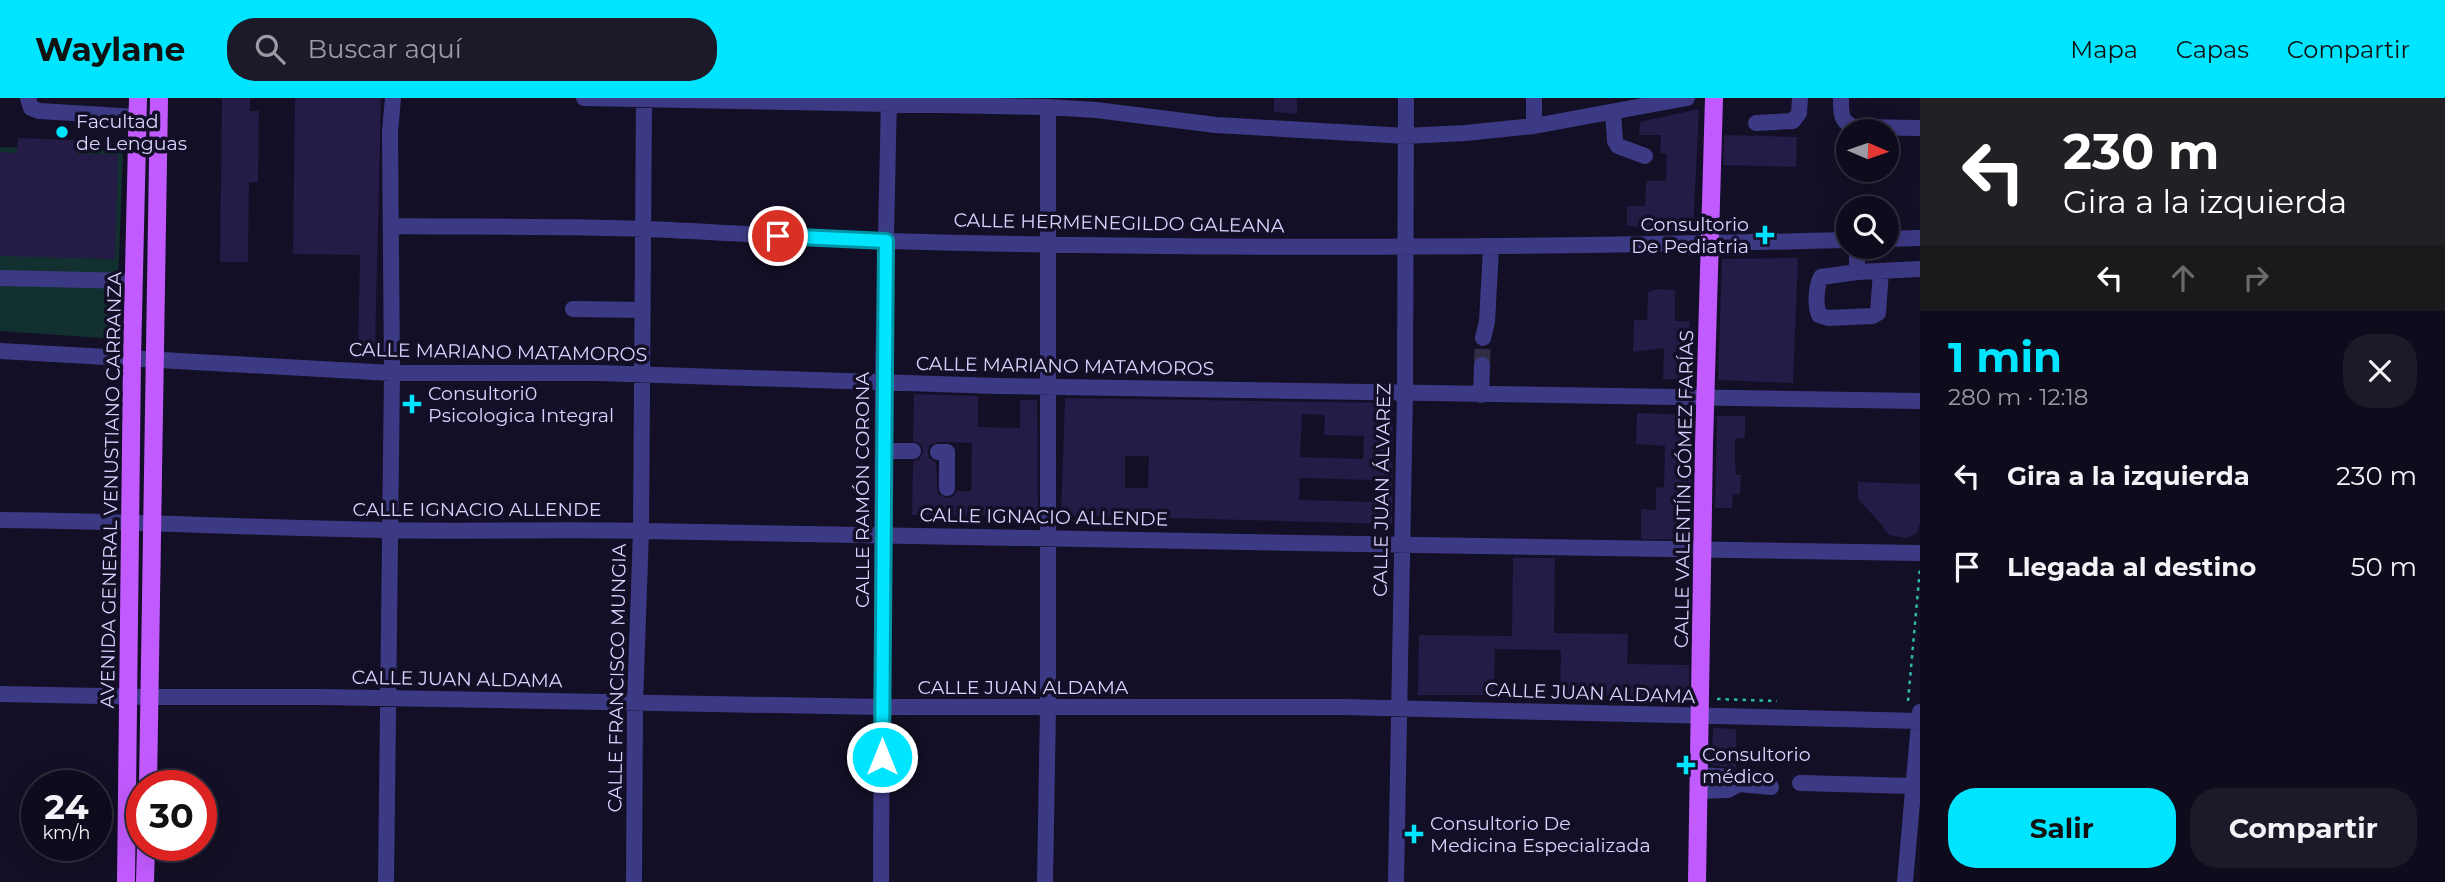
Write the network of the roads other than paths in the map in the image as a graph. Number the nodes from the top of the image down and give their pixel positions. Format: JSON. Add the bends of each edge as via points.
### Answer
{"nodes":[{"id":1,"x":28,"y":98,"type":"edge"},
{"id":2,"x":138,"y":98,"type":"edge"},
{"id":3,"x":159,"y":98,"type":"edge"},
{"id":4,"x":393,"y":98,"type":"edge"},
{"id":5,"x":584,"y":98,"type":"edge"},
{"id":6,"x":1406,"y":98,"type":"edge"},
{"id":7,"x":1534,"y":98,"type":"edge"},
{"id":8,"x":1687,"y":98,"type":"edge"},
{"id":9,"x":1714,"y":98,"type":"edge"},
{"id":10,"x":1800,"y":98,"type":"edge"},
{"id":11,"x":1841,"y":98,"type":"edge"},
{"id":12,"x":644,"y":99,"type":"edge"},
{"id":13,"x":889,"y":101,"type":"edge"},
{"id":14,"x":1048,"y":107,"type":"junction"},
{"id":15,"x":1613,"y":112,"type":"junction"},
{"id":16,"x":138,"y":117,"type":"junction"},
{"id":17,"x":1756,"y":123,"type":"dead end"},
{"id":18,"x":1534,"y":126,"type":"junction"},
{"id":19,"x":1920,"y":128,"type":"edge"},
{"id":20,"x":1406,"y":136,"type":"junction"},
{"id":21,"x":1645,"y":156,"type":"dead end"},
{"id":22,"x":390,"y":226,"type":"junction"},
{"id":23,"x":644,"y":229,"type":"junction"},
{"id":24,"x":1920,"y":238,"type":"edge"},
{"id":25,"x":1899,"y":239,"type":"edge"},
{"id":26,"x":1836,"y":240,"type":"edge"},
{"id":27,"x":886,"y":241,"type":"junction"},
{"id":28,"x":1049,"y":244,"type":"junction"},
{"id":29,"x":1710,"y":245,"type":"junction"},
{"id":30,"x":1406,"y":246,"type":"junction"},
{"id":31,"x":1491,"y":247,"type":"junction"},
{"id":32,"x":1857,"y":259,"type":"edge"},
{"id":33,"x":1920,"y":269,"type":"edge"},
{"id":34,"x":1881,"y":271,"type":"junction"},
{"id":35,"x":1857,"y":272,"type":"junction"},
{"id":36,"x":0,"y":278,"type":"edge"},
{"id":37,"x":134,"y":281,"type":"junction"},
{"id":38,"x":573,"y":309,"type":"dead end"},
{"id":39,"x":642,"y":310,"type":"junction"},
{"id":40,"x":1483,"y":338,"type":"tunnel mouth"},
{"id":41,"x":0,"y":351,"type":"edge"},
{"id":42,"x":132,"y":358,"type":"junction"},
{"id":43,"x":155,"y":359,"type":"junction"},
{"id":44,"x":1482,"y":365,"type":"tunnel mouth"},
{"id":45,"x":392,"y":373,"type":"junction"},
{"id":46,"x":642,"y":374,"type":"junction"},
{"id":47,"x":883,"y":384,"type":"junction"},
{"id":48,"x":1047,"y":386,"type":"junction"},
{"id":49,"x":1405,"y":393,"type":"junction"},
{"id":50,"x":1481,"y":395,"type":"junction"},
{"id":51,"x":1706,"y":399,"type":"junction"},
{"id":52,"x":1920,"y":401,"type":"edge"},
{"id":53,"x":883,"y":451,"type":"junction"},
{"id":54,"x":913,"y":452,"type":"dead end"},
{"id":55,"x":938,"y":452,"type":"dead end"},
{"id":56,"x":947,"y":488,"type":"dead end"},
{"id":57,"x":0,"y":520,"type":"edge"},
{"id":58,"x":131,"y":521,"type":"junction"},
{"id":59,"x":153,"y":522,"type":"junction"},
{"id":60,"x":389,"y":530,"type":"junction"},
{"id":61,"x":641,"y":531,"type":"junction"},
{"id":62,"x":883,"y":535,"type":"junction"},
{"id":63,"x":1047,"y":538,"type":"junction"},
{"id":64,"x":1402,"y":544,"type":"junction"},
{"id":65,"x":1702,"y":552,"type":"junction"},
{"id":66,"x":1920,"y":553,"type":"edge"},
{"id":67,"x":0,"y":694,"type":"edge"},
{"id":68,"x":129,"y":697,"type":"junction"},
{"id":69,"x":150,"y":697,"type":"junction"},
{"id":70,"x":389,"y":699,"type":"junction"},
{"id":71,"x":635,"y":703,"type":"junction"},
{"id":72,"x":882,"y":707,"type":"junction"},
{"id":73,"x":1048,"y":708,"type":"junction"},
{"id":74,"x":1398,"y":709,"type":"junction"},
{"id":75,"x":1700,"y":717,"type":"junction"},
{"id":76,"x":1917,"y":719,"type":"edge"},
{"id":77,"x":148,"y":770,"type":"edge"},
{"id":78,"x":1699,"y":783,"type":"junction"},
{"id":79,"x":1800,"y":783,"type":"dead end"},
{"id":80,"x":1913,"y":786,"type":"junction"},
{"id":81,"x":1771,"y":787,"type":"dead end"},
{"id":82,"x":146,"y":861,"type":"edge"},
{"id":83,"x":126,"y":882,"type":"edge"},
{"id":84,"x":145,"y":882,"type":"edge"},
{"id":85,"x":386,"y":882,"type":"edge"},
{"id":86,"x":634,"y":882,"type":"edge"},
{"id":87,"x":881,"y":882,"type":"edge"},
{"id":88,"x":1045,"y":882,"type":"edge"},
{"id":89,"x":1396,"y":882,"type":"edge"},
{"id":90,"x":1697,"y":882,"type":"edge"},
{"id":91,"x":1905,"y":882,"type":"edge"}],
"edges":[{"from":1,"to":16,"type":"street","via":[[31,107],[39,111]]},
{"from":2,"to":16,"type":"main road","name":"AVENIDA GENERAL VENUSTIANO CARRANZA"},
{"from":3,"to":43,"type":"main road"},
{"from":4,"to":22,"type":"street"},
{"from":5,"to":12,"type":"street"},
{"from":6,"to":20,"type":"street","name":"CALLE JUAN ÁLVAREZ"},
{"from":7,"to":18,"type":"street"},
{"from":8,"to":15,"type":"street"},
{"from":9,"to":29,"type":"main road","name":"CALLE VALENTÍN GÓMEZ FARÍAS"},
{"from":10,"to":17,"type":"street","via":[[1793,121]]},
{"from":11,"to":19,"type":"street","via":[[1846,124]]},
{"from":12,"to":13,"type":"street"},
{"from":12,"to":23,"type":"street","name":"CALLE FRANCISCO MUNGIA"},
{"from":13,"to":14,"type":"street"},
{"from":13,"to":27,"type":"street","name":"CALLE RAMÓN CORONA"},
{"from":14,"to":20,"type":"street","via":[[1216,125]]},
{"from":14,"to":28,"type":"street"},
{"from":15,"to":18,"type":"street"},
{"from":15,"to":21,"type":"street","via":[[1618,146]]},
{"from":16,"to":37,"type":"main road","name":"AVENIDA GENERAL VENUSTIANO CARRANZA"},
{"from":18,"to":20,"type":"street"},
{"from":20,"to":30,"type":"street","name":"CALLE JUAN ÁLVAREZ"},
{"from":22,"to":23,"type":"street","name":"CALLE HERMENEGILDO GALEANA"},
{"from":22,"to":45,"type":"street"},
{"from":23,"to":27,"type":"street","name":"CALLE HERMENEGILDO GALEANA"},
{"from":23,"to":39,"type":"street","name":"CALLE FRANCISCO MUNGIA"},
{"from":24,"to":25,"type":"street"},
{"from":26,"to":29,"type":"street","name":"CALLE HERMENEGILDO GALEANA"},
{"from":27,"to":28,"type":"street","name":"CALLE HERMENEGILDO GALEANA"},
{"from":27,"to":47,"type":"street","name":"CALLE RAMÓN CORONA"},
{"from":28,"to":30,"type":"street","name":"CALLE HERMENEGILDO GALEANA"},
{"from":28,"to":48,"type":"street"},
{"from":29,"to":31,"type":"street","name":"CALLE HERMENEGILDO GALEANA"},
{"from":29,"to":51,"type":"main road","name":"CALLE VALENTÍN GÓMEZ FARÍAS"},
{"from":30,"to":31,"type":"street","name":"CALLE HERMENEGILDO GALEANA"},
{"from":30,"to":49,"type":"street","name":"CALLE JUAN ÁLVAREZ"},
{"from":31,"to":40,"type":"street"},
{"from":32,"to":35,"type":"street"},
{"from":33,"to":34,"type":"street"},
{"from":34,"to":35,"type":"street"},
{"from":34,"to":35,"type":"street","via":[[1878,313],[1819,315],[1821,277]]},
{"from":36,"to":37,"type":"street"},
{"from":37,"to":42,"type":"main road","name":"AVENIDA GENERAL VENUSTIANO CARRANZA"},
{"from":38,"to":39,"type":"street"},
{"from":39,"to":46,"type":"street","name":"CALLE FRANCISCO MUNGIA"},
{"from":41,"to":42,"type":"street","name":"CALLE MARIANO MATAMOROS"},
{"from":42,"to":43,"type":"street","name":"CALLE MARIANO MATAMOROS"},
{"from":42,"to":58,"type":"main road","name":"AVENIDA GENERAL VENUSTIANO CARRANZA"},
{"from":43,"to":45,"type":"street","name":"CALLE MARIANO MATAMOROS"},
{"from":43,"to":59,"type":"main road"},
{"from":44,"to":50,"type":"street"},
{"from":45,"to":46,"type":"street","name":"CALLE MARIANO MATAMOROS"},
{"from":45,"to":60,"type":"street"},
{"from":46,"to":47,"type":"street","name":"CALLE MARIANO MATAMOROS"},
{"from":46,"to":61,"type":"street","name":"CALLE FRANCISCO MUNGIA"},
{"from":47,"to":48,"type":"street","name":"CALLE MARIANO MATAMOROS"},
{"from":47,"to":53,"type":"street","name":"CALLE RAMÓN CORONA"},
{"from":48,"to":49,"type":"street","name":"CALLE MARIANO MATAMOROS"},
{"from":48,"to":63,"type":"street"},
{"from":49,"to":50,"type":"street","name":"CALLE MARIANO MATAMOROS"},
{"from":49,"to":64,"type":"street","name":"CALLE JUAN ÁLVAREZ"},
{"from":50,"to":51,"type":"street","name":"CALLE MARIANO MATAMOROS"},
{"from":51,"to":52,"type":"street","name":"CALLE MARIANO MATAMOROS"},
{"from":51,"to":65,"type":"main road","name":"CALLE VALENTÍN GÓMEZ FARÍAS"},
{"from":53,"to":54,"type":"street"},
{"from":53,"to":62,"type":"street","name":"CALLE RAMÓN CORONA"},
{"from":55,"to":56,"type":"street","via":[[947,452]]},
{"from":57,"to":58,"type":"street","name":"CALLE IGNACIO ALLENDE"},
{"from":58,"to":59,"type":"street","name":"CALLE IGNACIO ALLENDE"},
{"from":58,"to":68,"type":"main road","name":"AVENIDA GENERAL VENUSTIANO CARRANZA"},
{"from":59,"to":60,"type":"street","name":"CALLE IGNACIO ALLENDE"},
{"from":59,"to":69,"type":"main road"},
{"from":60,"to":61,"type":"street","name":"CALLE IGNACIO ALLENDE"},
{"from":60,"to":70,"type":"street"},
{"from":61,"to":62,"type":"street","name":"CALLE IGNACIO ALLENDE"},
{"from":61,"to":71,"type":"street","name":"CALLE FRANCISCO MUNGIA"},
{"from":62,"to":63,"type":"street","name":"CALLE IGNACIO ALLENDE"},
{"from":62,"to":72,"type":"street","name":"CALLE RAMÓN CORONA"},
{"from":63,"to":64,"type":"street","name":"CALLE IGNACIO ALLENDE"},
{"from":63,"to":73,"type":"street"},
{"from":64,"to":65,"type":"street","name":"CALLE IGNACIO ALLENDE"},
{"from":64,"to":74,"type":"street","name":"CALLE JUAN ÁLVAREZ"},
{"from":65,"to":66,"type":"street","name":"CALLE IGNACIO ALLENDE"},
{"from":65,"to":75,"type":"main road","name":"CALLE VALENTÍN GÓMEZ FARÍAS"},
{"from":67,"to":68,"type":"street","name":"CALLE JUAN ALDAMA"},
{"from":68,"to":69,"type":"street","name":"CALLE JUAN ALDAMA"},
{"from":68,"to":83,"type":"main road","name":"AVENIDA GENERAL VENUSTIANO CARRANZA"},
{"from":69,"to":70,"type":"street","name":"CALLE JUAN ALDAMA"},
{"from":69,"to":77,"type":"main road"},
{"from":70,"to":71,"type":"street","name":"CALLE JUAN ALDAMA"},
{"from":70,"to":85,"type":"street"},
{"from":71,"to":72,"type":"street","name":"CALLE JUAN ALDAMA"},
{"from":71,"to":86,"type":"street","name":"CALLE FRANCISCO MUNGIA"},
{"from":72,"to":73,"type":"street","name":"CALLE JUAN ALDAMA"},
{"from":72,"to":87,"type":"street","name":"CALLE RAMÓN CORONA"},
{"from":73,"to":74,"type":"street","name":"CALLE JUAN ALDAMA"},
{"from":73,"to":88,"type":"street"},
{"from":74,"to":75,"type":"street","name":"CALLE JUAN ALDAMA"},
{"from":74,"to":89,"type":"street","name":"CALLE JUAN ÁLVAREZ"},
{"from":75,"to":76,"type":"street","name":"CALLE JUAN ALDAMA"},
{"from":75,"to":78,"type":"main road","name":"CALLE VALENTÍN GÓMEZ FARÍAS"},
{"from":76,"to":80,"type":"street"},
{"from":78,"to":81,"type":"street","via":[[1728,790],[1739,784]]},
{"from":78,"to":90,"type":"main road","name":"CALLE VALENTÍN GÓMEZ FARÍAS"},
{"from":79,"to":80,"type":"street"},
{"from":80,"to":91,"type":"street"},
{"from":82,"to":84,"type":"main road"}]}
